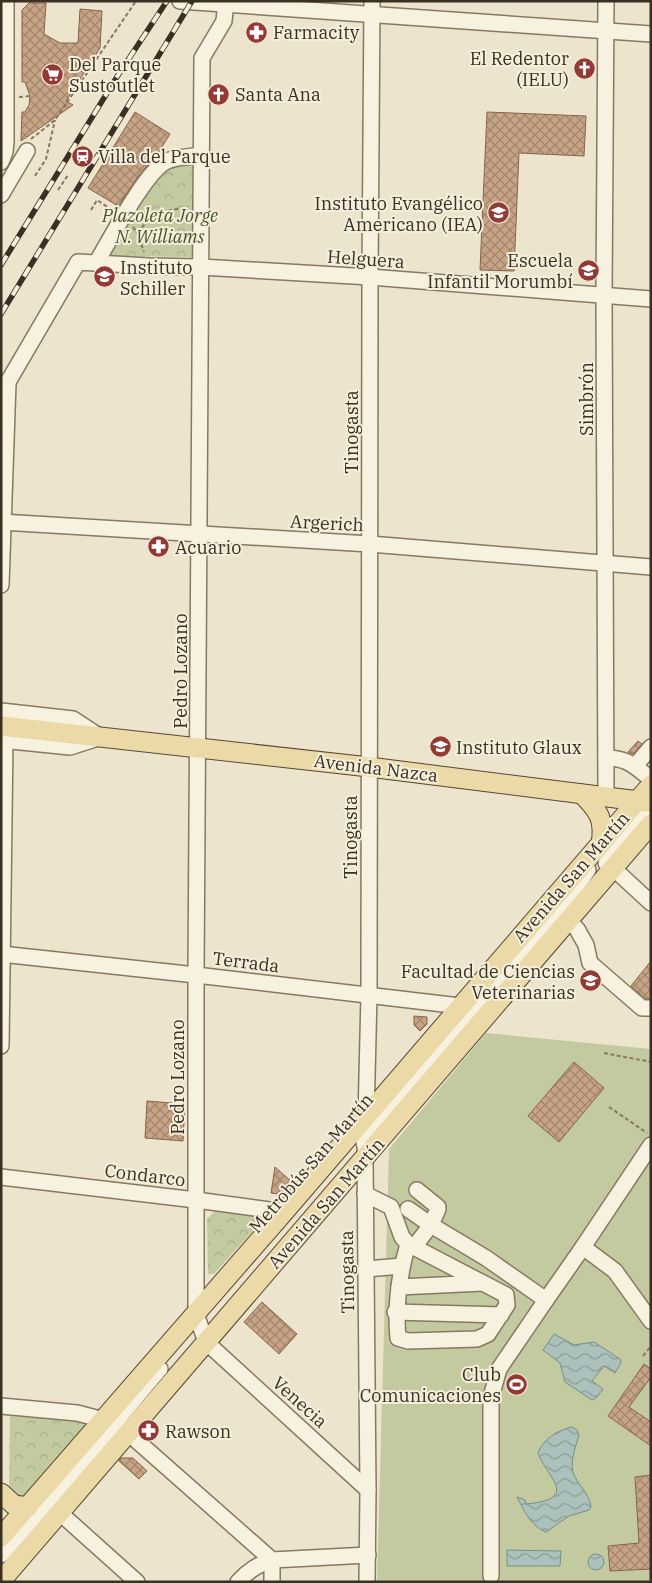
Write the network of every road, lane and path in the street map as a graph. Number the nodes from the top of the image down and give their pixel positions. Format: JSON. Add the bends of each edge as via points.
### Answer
{"nodes":[{"id":1,"x":6,"y":1,"type":"edge"},
{"id":2,"x":136,"y":1,"type":"edge"},
{"id":3,"x":180,"y":1,"type":"edge"},
{"id":4,"x":606,"y":1,"type":"edge"},
{"id":5,"x":226,"y":3,"type":"edge"},
{"id":6,"x":372,"y":8,"type":"edge"},
{"id":7,"x":606,"y":31,"type":"junction"},
{"id":8,"x":651,"y":34,"type":"edge"},
{"id":9,"x":27,"y":151,"type":"dead end"},
{"id":10,"x":201,"y":155,"type":"junction"},
{"id":11,"x":3,"y":157,"type":"edge"},
{"id":12,"x":36,"y":175,"type":"dead end"},
{"id":13,"x":68,"y":175,"type":"dead end"},
{"id":14,"x":59,"y":189,"type":"dead end"},
{"id":15,"x":1,"y":195,"type":"edge"},
{"id":16,"x":104,"y":204,"type":"dead end"},
{"id":17,"x":200,"y":204,"type":"junction"},
{"id":18,"x":91,"y":210,"type":"dead end"},
{"id":19,"x":122,"y":218,"type":"junction"},
{"id":20,"x":137,"y":232,"type":"junction"},
{"id":21,"x":96,"y":263,"type":"junction"},
{"id":22,"x":149,"y":266,"type":"junction"},
{"id":23,"x":201,"y":267,"type":"junction"},
{"id":24,"x":370,"y":277,"type":"junction"},
{"id":25,"x":604,"y":296,"type":"junction"},
{"id":26,"x":651,"y":299,"type":"edge"},
{"id":27,"x":5,"y":389,"type":"edge"},
{"id":28,"x":2,"y":522,"type":"edge"},
{"id":29,"x":199,"y":534,"type":"junction"},
{"id":30,"x":370,"y":544,"type":"junction"},
{"id":31,"x":605,"y":564,"type":"junction"},
{"id":32,"x":651,"y":567,"type":"edge"},
{"id":33,"x":1,"y":585,"type":"edge"},
{"id":34,"x":1,"y":711,"type":"edge"},
{"id":35,"x":2,"y":736,"type":"edge"},
{"id":36,"x":100,"y":737,"type":"junction"},
{"id":37,"x":651,"y":746,"type":"edge"},
{"id":38,"x":198,"y":748,"type":"junction"},
{"id":39,"x":606,"y":758,"type":"junction"},
{"id":40,"x":635,"y":766,"type":"junction"},
{"id":41,"x":369,"y":767,"type":"junction"},
{"id":42,"x":651,"y":779,"type":"edge"},
{"id":43,"x":582,"y":794,"type":"junction"},
{"id":44,"x":606,"y":798,"type":"junction"},
{"id":45,"x":648,"y":800,"type":"edge"},
{"id":46,"x":651,"y":824,"type":"edge"},
{"id":47,"x":600,"y":844,"type":"junction"},
{"id":48,"x":613,"y":868,"type":"junction"},
{"id":49,"x":651,"y":903,"type":"edge"},
{"id":50,"x":568,"y":920,"type":"junction"},
{"id":51,"x":2,"y":954,"type":"edge"},
{"id":52,"x":196,"y":975,"type":"junction"},
{"id":53,"x":369,"y":995,"type":"junction"},
{"id":54,"x":651,"y":1008,"type":"edge"},
{"id":55,"x":471,"y":1014,"type":"junction"},
{"id":56,"x":1,"y":1046,"type":"edge"},
{"id":57,"x":604,"y":1053,"type":"dead end"},
{"id":58,"x":651,"y":1062,"type":"edge"},
{"id":59,"x":609,"y":1107,"type":"dead end"},
{"id":60,"x":366,"y":1135,"type":"junction"},
{"id":61,"x":651,"y":1136,"type":"edge"},
{"id":62,"x":651,"y":1145,"type":"edge"},
{"id":63,"x":1,"y":1177,"type":"edge"},
{"id":64,"x":417,"y":1190,"type":"dead end"},
{"id":65,"x":365,"y":1194,"type":"junction"},
{"id":66,"x":196,"y":1200,"type":"junction"},
{"id":67,"x":408,"y":1209,"type":"dead end"},
{"id":68,"x":284,"y":1212,"type":"junction"},
{"id":69,"x":431,"y":1225,"type":"junction"},
{"id":70,"x":411,"y":1246,"type":"junction"},
{"id":71,"x":583,"y":1247,"type":"junction"},
{"id":72,"x":402,"y":1266,"type":"junction"},
{"id":73,"x":366,"y":1269,"type":"junction"},
{"id":74,"x":485,"y":1283,"type":"junction"},
{"id":75,"x":399,"y":1287,"type":"junction"},
{"id":76,"x":546,"y":1300,"type":"junction"},
{"id":77,"x":396,"y":1312,"type":"junction"},
{"id":78,"x":501,"y":1315,"type":"junction"},
{"id":79,"x":651,"y":1321,"type":"edge"},
{"id":80,"x":200,"y":1328,"type":"junction"},
{"id":81,"x":651,"y":1346,"type":"edge"},
{"id":82,"x":643,"y":1356,"type":"dead end"},
{"id":83,"x":1,"y":1406,"type":"edge"},
{"id":84,"x":117,"y":1427,"type":"junction"},
{"id":85,"x":368,"y":1490,"type":"junction"},
{"id":86,"x":1,"y":1493,"type":"edge"},
{"id":87,"x":28,"y":1507,"type":"junction"},
{"id":88,"x":60,"y":1514,"type":"junction"},
{"id":89,"x":1,"y":1537,"type":"edge"},
{"id":90,"x":1,"y":1555,"type":"edge"},
{"id":91,"x":368,"y":1555,"type":"junction"},
{"id":92,"x":272,"y":1560,"type":"junction"},
{"id":93,"x":1,"y":1565,"type":"edge"},
{"id":94,"x":491,"y":1576,"type":"dead end"},
{"id":95,"x":1,"y":1581,"type":"edge"},
{"id":96,"x":137,"y":1582,"type":"edge"},
{"id":97,"x":238,"y":1582,"type":"edge"},
{"id":98,"x":272,"y":1582,"type":"edge"},
{"id":99,"x":367,"y":1582,"type":"edge"}],
"edges":[{"from":1,"to":11,"type":"street","via":[[7,98]]},
{"from":2,"to":12,"type":"path","via":[[55,120],[46,159]]},
{"from":3,"to":5,"type":"street"},
{"from":4,"to":7,"type":"street","name":"Simbrón"},
{"from":5,"to":6,"type":"street"},
{"from":5,"to":10,"type":"street","name":"Pedro Lozano","via":[[224,21],[202,58]]},
{"from":6,"to":7,"type":"street"},
{"from":6,"to":24,"type":"street","name":"Tinogasta"},
{"from":7,"to":8,"type":"street"},
{"from":7,"to":25,"type":"street","name":"Simbrón"},
{"from":9,"to":15,"type":"street"},
{"from":10,"to":17,"type":"street","name":"Pedro Lozano"},
{"from":10,"to":19,"type":"street","via":[[167,161],[154,170]]},
{"from":13,"to":14,"type":"path"},
{"from":16,"to":18,"type":"path","via":[[97,200]]},
{"from":17,"to":20,"type":"path","via":[[156,214]]},
{"from":17,"to":23,"type":"street","name":"Pedro Lozano"},
{"from":19,"to":20,"type":"path"},
{"from":19,"to":21,"type":"street"},
{"from":20,"to":22,"type":"path"},
{"from":21,"to":22,"type":"street","name":"Helguera"},
{"from":21,"to":27,"type":"street","name":"Helguera","via":[[78,262]]},
{"from":22,"to":23,"type":"street","name":"Helguera"},
{"from":23,"to":24,"type":"street","name":"Helguera"},
{"from":23,"to":29,"type":"street","name":"Pedro Lozano"},
{"from":24,"to":25,"type":"street","name":"Helguera"},
{"from":24,"to":30,"type":"street","name":"Tinogasta"},
{"from":25,"to":26,"type":"street","name":"Helguera"},
{"from":25,"to":31,"type":"street","name":"Simbrón"},
{"from":27,"to":28,"type":"street"},
{"from":28,"to":29,"type":"street","name":"Argerich"},
{"from":28,"to":33,"type":"street"},
{"from":29,"to":30,"type":"street","name":"Argerich"},
{"from":29,"to":38,"type":"street","name":"Pedro Lozano"},
{"from":30,"to":31,"type":"street","name":"Argerich"},
{"from":30,"to":41,"type":"street","name":"Tinogasta"},
{"from":31,"to":32,"type":"street","name":"Argerich"},
{"from":31,"to":39,"type":"street","name":"Simbrón"},
{"from":34,"to":36,"type":"street","name":"Avenida Nazca","via":[[73,719]]},
{"from":35,"to":36,"type":"main road","name":"Avenida Nazca"},
{"from":35,"to":51,"type":"street"},
{"from":36,"to":38,"type":"main road","name":"Avenida Nazca"},
{"from":37,"to":40,"type":"street"},
{"from":38,"to":41,"type":"main road","name":"Avenida Nazca"},
{"from":38,"to":52,"type":"street","name":"Pedro Lozano"},
{"from":39,"to":40,"type":"street","via":[[619,758]]},
{"from":39,"to":44,"type":"street","name":"Simbrón"},
{"from":40,"to":42,"type":"street"},
{"from":41,"to":43,"type":"main road","name":"Avenida Nazca"},
{"from":41,"to":53,"type":"street","name":"Tinogasta"},
{"from":43,"to":44,"type":"main road","name":"Avenida Nazca"},
{"from":43,"to":47,"type":"main road","via":[[600,814],[603,825]]},
{"from":44,"to":45,"type":"main road","name":"Avenida Nazca"},
{"from":45,"to":47,"type":"main road","name":"Avenida San Martín"},
{"from":45,"to":55,"type":"street"},
{"from":46,"to":48,"type":"main road","name":"Avenida San Martín"},
{"from":47,"to":55,"type":"main road","name":"Avenida San Martín"},
{"from":48,"to":49,"type":"street"},
{"from":48,"to":50,"type":"main road","name":"Avenida San Martín"},
{"from":50,"to":54,"type":"street","via":[[586,945],[590,963],[642,1008]]},
{"from":50,"to":55,"type":"main road","name":"Avenida San Martín"},
{"from":51,"to":52,"type":"street","name":"Terrada"},
{"from":51,"to":56,"type":"street"},
{"from":52,"to":53,"type":"street","name":"Terrada"},
{"from":52,"to":66,"type":"street","name":"Pedro Lozano"},
{"from":53,"to":55,"type":"street","name":"Terrada"},
{"from":53,"to":60,"type":"street","name":"Tinogasta"},
{"from":55,"to":60,"type":"main road","name":"Avenida San Martín"},
{"from":55,"to":60,"type":"main road","name":"Avenida San Martín"},
{"from":57,"to":58,"type":"path"},
{"from":59,"to":61,"type":"path"},
{"from":60,"to":65,"type":"street","name":"Tinogasta"},
{"from":60,"to":68,"type":"main road","name":"Avenida San Martín"},
{"from":60,"to":80,"type":"main road","name":"Avenida San Martín"},
{"from":60,"to":80,"type":"street","name":"Metrobús San Martín"},
{"from":62,"to":71,"type":"street"},
{"from":63,"to":66,"type":"street","name":"Condarco"},
{"from":64,"to":69,"type":"street","via":[[438,1207]]},
{"from":65,"to":70,"type":"street","via":[[391,1207],[402,1237]]},
{"from":65,"to":73,"type":"street","name":"Tinogasta"},
{"from":66,"to":68,"type":"street","name":"Condarco"},
{"from":66,"to":80,"type":"street","name":"Pedro Lozano"},
{"from":67,"to":69,"type":"street"},
{"from":68,"to":80,"type":"main road","name":"Avenida San Martín"},
{"from":69,"to":70,"type":"street"},
{"from":69,"to":76,"type":"street"},
{"from":70,"to":72,"type":"street"},
{"from":70,"to":74,"type":"street"},
{"from":71,"to":76,"type":"street"},
{"from":71,"to":79,"type":"street","via":[[616,1271]]},
{"from":72,"to":73,"type":"street"},
{"from":72,"to":75,"type":"street"},
{"from":73,"to":85,"type":"street","name":"Tinogasta"},
{"from":74,"to":75,"type":"street"},
{"from":74,"to":78,"type":"street","via":[[506,1295],[507,1305]]},
{"from":75,"to":77,"type":"street"},
{"from":76,"to":94,"type":"street","via":[[499,1369],[491,1397]]},
{"from":77,"to":78,"type":"street"},
{"from":77,"to":78,"type":"street","via":[[398,1338],[408,1341],[477,1339],[488,1334]]},
{"from":80,"to":84,"type":"main road","name":"Avenida San Martín"},
{"from":80,"to":84,"type":"main road","name":"Avenida San Martín"},
{"from":80,"to":85,"type":"street","name":"Venecia"},
{"from":81,"to":82,"type":"path"},
{"from":83,"to":84,"type":"street","via":[[77,1413]]},
{"from":84,"to":87,"type":"main road","name":"Avenida San Martín"},
{"from":84,"to":88,"type":"main road","name":"Avenida San Martín"},
{"from":84,"to":90,"type":"street"},
{"from":84,"to":92,"type":"street"},
{"from":84,"to":93,"type":"street","via":[[26,1540]]},
{"from":85,"to":91,"type":"street","name":"Tinogasta"},
{"from":86,"to":87,"type":"main road","via":[[14,1505]]},
{"from":87,"to":89,"type":"main road","name":"Avenida San Martín"},
{"from":88,"to":95,"type":"main road","name":"Avenida San Martín"},
{"from":88,"to":96,"type":"street"},
{"from":91,"to":92,"type":"street"},
{"from":91,"to":99,"type":"street","name":"Tinogasta"},
{"from":92,"to":97,"type":"street","via":[[253,1568]]},
{"from":92,"to":98,"type":"street"}]}
